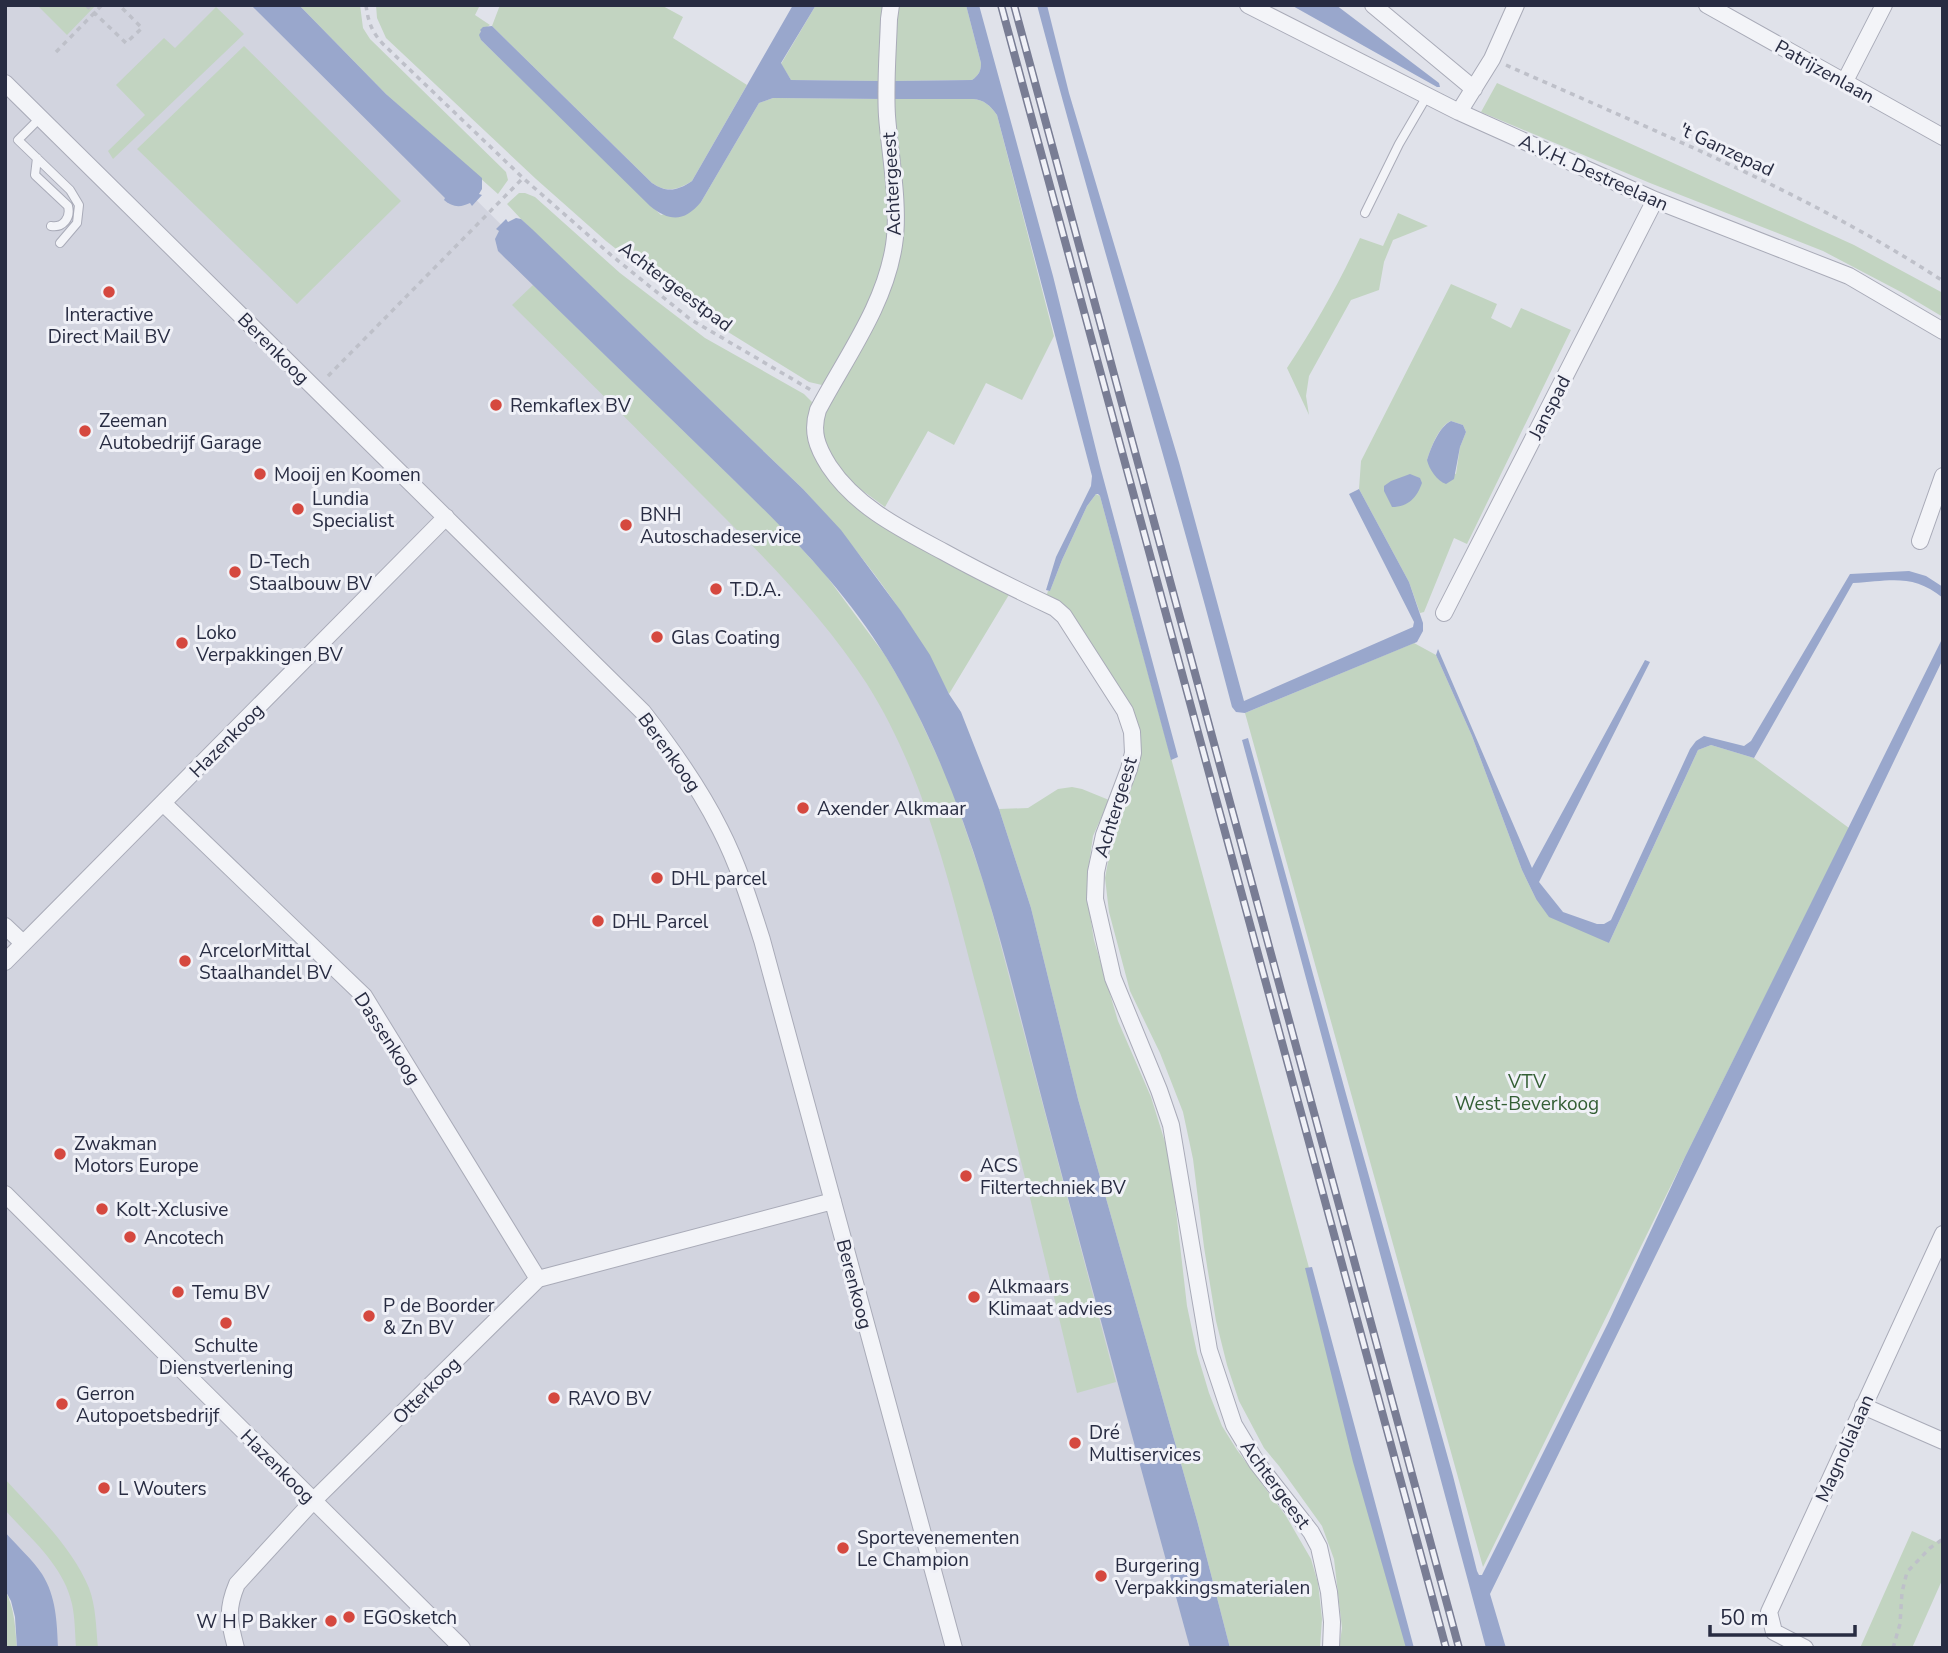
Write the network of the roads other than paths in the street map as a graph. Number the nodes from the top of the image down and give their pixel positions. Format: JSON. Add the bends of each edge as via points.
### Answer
{"nodes":[{"id":1,"x":891,"y":5,"type":"edge"},
{"id":2,"x":1248,"y":5,"type":"edge"},
{"id":3,"x":1373,"y":5,"type":"edge"},
{"id":4,"x":1516,"y":5,"type":"edge"},
{"id":5,"x":1707,"y":5,"type":"edge"},
{"id":6,"x":1884,"y":5,"type":"edge"},
{"id":7,"x":1845,"y":81,"type":"junction"},
{"id":8,"x":5,"y":83,"type":"edge"},
{"id":9,"x":1474,"y":89,"type":"junction"},
{"id":10,"x":1427,"y":96,"type":"junction"},
{"id":11,"x":1458,"y":112,"type":"junction"},
{"id":12,"x":40,"y":118,"type":"junction"},
{"id":13,"x":1943,"y":137,"type":"edge"},
{"id":14,"x":37,"y":158,"type":"junction"},
{"id":15,"x":1655,"y":200,"type":"junction"},
{"id":16,"x":1365,"y":213,"type":"dead end"},
{"id":17,"x":51,"y":226,"type":"dead end"},
{"id":18,"x":60,"y":243,"type":"dead end"},
{"id":19,"x":1943,"y":331,"type":"edge"},
{"id":20,"x":1943,"y":475,"type":"edge"},
{"id":21,"x":446,"y":517,"type":"junction"},
{"id":22,"x":1920,"y":541,"type":"dead end"},
{"id":23,"x":1444,"y":613,"type":"dead end"},
{"id":24,"x":163,"y":803,"type":"junction"},
{"id":25,"x":5,"y":926,"type":"edge"},
{"id":26,"x":23,"y":943,"type":"junction"},
{"id":27,"x":5,"y":962,"type":"edge"},
{"id":28,"x":5,"y":1194,"type":"edge"},
{"id":29,"x":833,"y":1201,"type":"junction"},
{"id":30,"x":1943,"y":1234,"type":"edge"},
{"id":31,"x":538,"y":1279,"type":"junction"},
{"id":32,"x":1863,"y":1406,"type":"junction"},
{"id":33,"x":1943,"y":1441,"type":"edge"},
{"id":34,"x":313,"y":1501,"type":"junction"},
{"id":35,"x":236,"y":1648,"type":"edge"},
{"id":36,"x":462,"y":1648,"type":"edge"},
{"id":37,"x":954,"y":1648,"type":"edge"},
{"id":38,"x":1331,"y":1648,"type":"edge"},
{"id":39,"x":1805,"y":1648,"type":"edge"}],
"edges":[{"from":1,"to":38,"type":"street","name":"Achtergeest","via":[[887,112],[894,244],[883,288],[814,421],[817,445],[845,487],[889,522],[1055,608],[1125,711],[1133,752],[1104,835],[1095,899],[1113,978],[1171,1125],[1209,1350],[1234,1424],[1319,1547],[1329,1592]]},
{"from":2,"to":10,"type":"street","name":"A.V.H. Destreelaan"},
{"from":3,"to":9,"type":"street"},
{"from":4,"to":9,"type":"street"},
{"from":5,"to":7,"type":"street","name":"Patrijzenlaan"},
{"from":6,"to":7,"type":"street"},
{"from":7,"to":13,"type":"street","name":"Patrijzenlaan"},
{"from":8,"to":12,"type":"street","name":"Berenkoog"},
{"from":9,"to":11,"type":"street"},
{"from":10,"to":11,"type":"street","name":"A.V.H. Destreelaan"},
{"from":10,"to":16,"type":"lane"},
{"from":11,"to":15,"type":"street","name":"A.V.H. Destreelaan"},
{"from":12,"to":14,"type":"lane","via":[[18,140]]},
{"from":12,"to":21,"type":"street","name":"Berenkoog"},
{"from":14,"to":17,"type":"lane","via":[[36,175],[68,206],[64,223]]},
{"from":14,"to":18,"type":"lane","via":[[79,205],[77,223]]},
{"from":15,"to":19,"type":"street","name":"A.V.H. Destreelaan","via":[[1849,276]]},
{"from":15,"to":23,"type":"street","name":"Janspad"},
{"from":20,"to":22,"type":"street"},
{"from":21,"to":24,"type":"street","name":"Hazenkoog"},
{"from":21,"to":29,"type":"street","name":"Berenkoog","via":[[643,712],[704,799],[749,898]]},
{"from":24,"to":26,"type":"street","name":"Hazenkoog"},
{"from":24,"to":31,"type":"street","name":"Dassenkoog","via":[[364,996]]},
{"from":25,"to":26,"type":"street"},
{"from":26,"to":27,"type":"street","name":"Hazenkoog"},
{"from":28,"to":34,"type":"street","name":"Hazenkoog"},
{"from":29,"to":31,"type":"street","name":"Otterkoog"},
{"from":29,"to":37,"type":"street","name":"Berenkoog"},
{"from":30,"to":32,"type":"street","name":"Magnolialaan"},
{"from":31,"to":34,"type":"street","name":"Otterkoog"},
{"from":32,"to":33,"type":"street"},
{"from":32,"to":39,"type":"street","name":"Magnolialaan","via":[[1769,1612],[1774,1632]]},
{"from":34,"to":35,"type":"street","name":"Otterkoog","via":[[237,1584],[228,1614]]},
{"from":34,"to":36,"type":"street","name":"Hazenkoog"}]}
